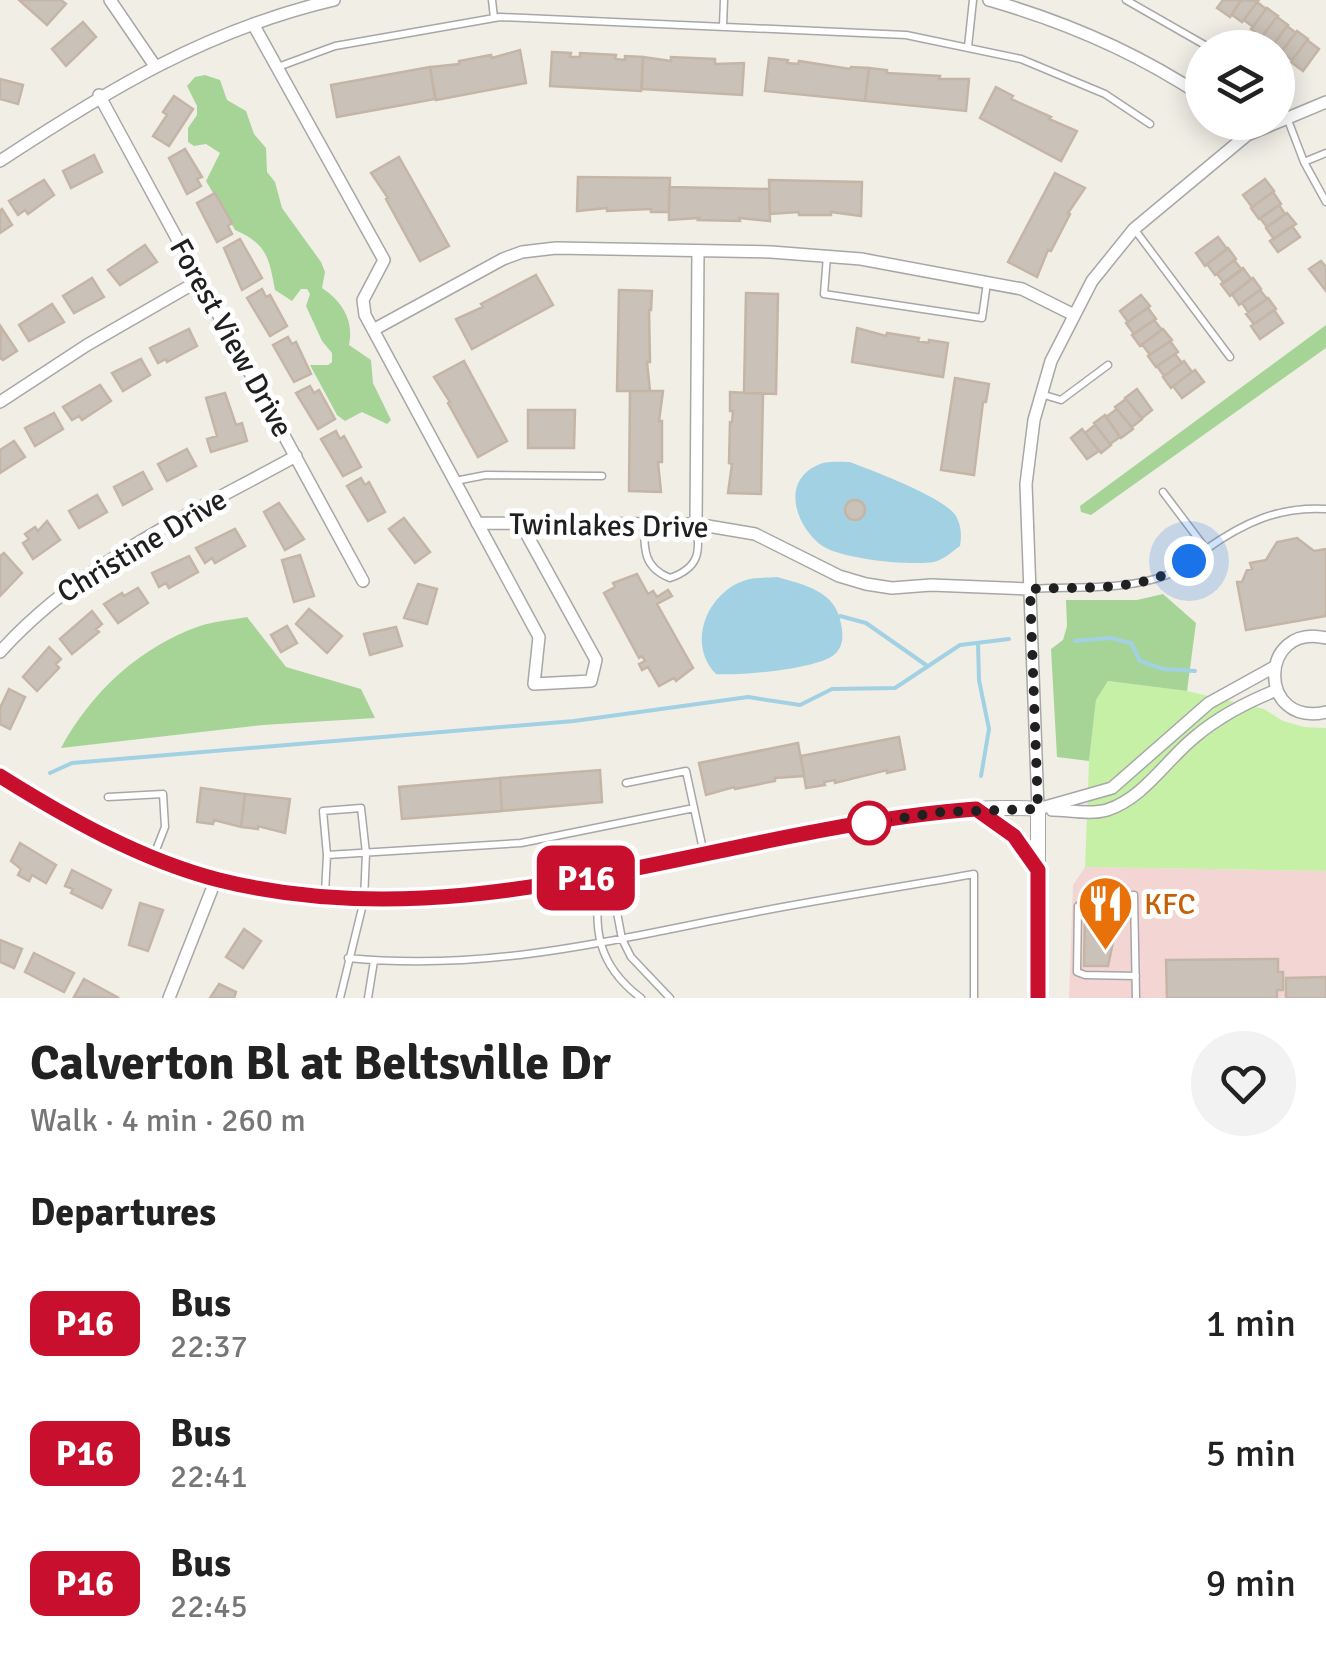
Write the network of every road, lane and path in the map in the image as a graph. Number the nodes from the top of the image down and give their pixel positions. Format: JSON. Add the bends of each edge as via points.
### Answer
{"nodes":[{"id":1,"x":110,"y":0,"type":"edge"},
{"id":2,"x":334,"y":0,"type":"edge"},
{"id":3,"x":492,"y":0,"type":"edge"},
{"id":4,"x":724,"y":0,"type":"edge"},
{"id":5,"x":973,"y":0,"type":"edge"},
{"id":6,"x":989,"y":0,"type":"edge"},
{"id":7,"x":1126,"y":0,"type":"edge"},
{"id":8,"x":494,"y":18,"type":"junction"},
{"id":9,"x":254,"y":24,"type":"junction"},
{"id":10,"x":723,"y":26,"type":"junction"},
{"id":11,"x":1185,"y":34,"type":"edge"},
{"id":12,"x":968,"y":47,"type":"junction"},
{"id":13,"x":155,"y":66,"type":"junction"},
{"id":14,"x":277,"y":67,"type":"junction"},
{"id":15,"x":1185,"y":85,"type":"edge"},
{"id":16,"x":99,"y":95,"type":"junction"},
{"id":17,"x":1326,"y":102,"type":"edge"},
{"id":18,"x":1295,"y":115,"type":"edge"},
{"id":19,"x":1150,"y":124,"type":"dead end"},
{"id":20,"x":1295,"y":136,"type":"edge"},
{"id":21,"x":1240,"y":140,"type":"edge"},
{"id":22,"x":1326,"y":153,"type":"edge"},
{"id":23,"x":0,"y":161,"type":"edge"},
{"id":24,"x":1304,"y":162,"type":"junction"},
{"id":25,"x":1326,"y":202,"type":"edge"},
{"id":26,"x":1134,"y":229,"type":"junction"},
{"id":27,"x":698,"y":251,"type":"junction"},
{"id":28,"x":827,"y":255,"type":"junction"},
{"id":29,"x":988,"y":280,"type":"junction"},
{"id":30,"x":198,"y":281,"type":"junction"},
{"id":31,"x":1072,"y":314,"type":"junction"},
{"id":32,"x":372,"y":330,"type":"junction"},
{"id":33,"x":1230,"y":357,"type":"dead end"},
{"id":34,"x":1108,"y":365,"type":"dead end"},
{"id":35,"x":1040,"y":394,"type":"junction"},
{"id":36,"x":0,"y":402,"type":"edge"},
{"id":37,"x":296,"y":456,"type":"junction"},
{"id":38,"x":602,"y":476,"type":"dead end"},
{"id":39,"x":454,"y":482,"type":"junction"},
{"id":40,"x":1163,"y":492,"type":"dead end"},
{"id":41,"x":1326,"y":509,"type":"edge"},
{"id":42,"x":476,"y":523,"type":"junction"},
{"id":43,"x":521,"y":524,"type":"junction"},
{"id":44,"x":644,"y":524,"type":"junction"},
{"id":45,"x":696,"y":524,"type":"junction"},
{"id":46,"x":1206,"y":549,"type":"junction"},
{"id":47,"x":364,"y":581,"type":"dead end"},
{"id":48,"x":1030,"y":589,"type":"junction"},
{"id":49,"x":1326,"y":638,"type":"edge"},
{"id":50,"x":0,"y":652,"type":"edge"},
{"id":51,"x":1274,"y":668,"type":"junction"},
{"id":52,"x":1277,"y":690,"type":"junction"},
{"id":53,"x":1326,"y":712,"type":"edge"},
{"id":54,"x":1156,"y":746,"type":"junction"},
{"id":55,"x":1169,"y":760,"type":"junction"},
{"id":56,"x":0,"y":776,"type":"edge"},
{"id":57,"x":626,"y":783,"type":"dead end"},
{"id":58,"x":108,"y":797,"type":"dead end"},
{"id":59,"x":694,"y":808,"type":"junction"},
{"id":60,"x":976,"y":809,"type":"junction"},
{"id":61,"x":1038,"y":809,"type":"junction"},
{"id":62,"x":366,"y":853,"type":"junction"},
{"id":63,"x":327,"y":855,"type":"junction"},
{"id":64,"x":704,"y":855,"type":"junction"},
{"id":65,"x":154,"y":856,"type":"junction"},
{"id":66,"x":1038,"y":870,"type":"junction"},
{"id":67,"x":602,"y":875,"type":"junction"},
{"id":68,"x":216,"y":879,"type":"junction"},
{"id":69,"x":324,"y":898,"type":"junction"},
{"id":70,"x":364,"y":900,"type":"junction"},
{"id":71,"x":622,"y":938,"type":"junction"},
{"id":72,"x":601,"y":943,"type":"junction"},
{"id":73,"x":348,"y":958,"type":"junction"},
{"id":74,"x":374,"y":961,"type":"junction"},
{"id":75,"x":1136,"y":976,"type":"junction"},
{"id":76,"x":168,"y":998,"type":"edge"},
{"id":77,"x":340,"y":998,"type":"edge"},
{"id":78,"x":368,"y":998,"type":"edge"},
{"id":79,"x":641,"y":998,"type":"edge"},
{"id":80,"x":670,"y":998,"type":"edge"},
{"id":81,"x":974,"y":998,"type":"edge"},
{"id":82,"x":1038,"y":998,"type":"edge"},
{"id":83,"x":1136,"y":998,"type":"edge"}],
"edges":[{"from":1,"to":13,"type":"street"},
{"from":2,"to":9,"type":"street"},
{"from":3,"to":8,"type":"lane"},
{"from":4,"to":10,"type":"lane"},
{"from":5,"to":12,"type":"lane"},
{"from":6,"to":15,"type":"street","via":[[1080,30]]},
{"from":7,"to":11,"type":"lane"},
{"from":8,"to":10,"type":"lane"},
{"from":8,"to":14,"type":"lane","via":[[335,46]]},
{"from":9,"to":13,"type":"street"},
{"from":9,"to":14,"type":"street"},
{"from":10,"to":12,"type":"lane","via":[[906,35]]},
{"from":12,"to":19,"type":"lane","via":[[1021,59],[1088,87]]},
{"from":13,"to":16,"type":"street"},
{"from":14,"to":32,"type":"street","via":[[384,260],[363,300]]},
{"from":16,"to":23,"type":"street"},
{"from":16,"to":30,"type":"street","name":"Forest View Drive"},
{"from":17,"to":18,"type":"street"},
{"from":20,"to":24,"type":"lane"},
{"from":21,"to":26,"type":"street"},
{"from":22,"to":24,"type":"lane"},
{"from":24,"to":25,"type":"lane"},
{"from":26,"to":31,"type":"street"},
{"from":26,"to":33,"type":"lane"},
{"from":27,"to":28,"type":"street"},
{"from":27,"to":32,"type":"street","via":[[522,252]]},
{"from":27,"to":45,"type":"street"},
{"from":28,"to":29,"type":"street"},
{"from":28,"to":29,"type":"lane","via":[[824,294],[982,318]]},
{"from":29,"to":31,"type":"street"},
{"from":30,"to":36,"type":"street"},
{"from":30,"to":37,"type":"street","name":"Forest View Drive"},
{"from":31,"to":35,"type":"street"},
{"from":32,"to":39,"type":"street"},
{"from":34,"to":35,"type":"lane","via":[[1061,400]]},
{"from":35,"to":48,"type":"street","via":[[1027,468]]},
{"from":37,"to":47,"type":"street","name":"Forest View Drive"},
{"from":37,"to":50,"type":"street","name":"Christine Drive","via":[[78,580]]},
{"from":38,"to":39,"type":"lane","via":[[486,475]]},
{"from":39,"to":42,"type":"street"},
{"from":40,"to":46,"type":"lane"},
{"from":41,"to":46,"type":"lane","via":[[1264,515]]},
{"from":42,"to":43,"type":"street","name":"Twinlakes Drive"},
{"from":42,"to":43,"type":"street","via":[[539,638],[534,684],[592,681],[596,660]]},
{"from":43,"to":44,"type":"street","name":"Twinlakes Drive"},
{"from":44,"to":45,"type":"street","name":"Twinlakes Drive"},
{"from":44,"to":45,"type":"lane","via":[[649,563],[670,578],[696,561]]},
{"from":45,"to":48,"type":"street","name":"Twinlakes Drive","via":[[755,534],[866,584]]},
{"from":46,"to":48,"type":"lane","via":[[1172,574],[1143,584]]},
{"from":48,"to":61,"type":"street"},
{"from":49,"to":51,"type":"street","via":[[1294,641]]},
{"from":51,"to":52,"type":"street"},
{"from":51,"to":54,"type":"street","via":[[1208,703]]},
{"from":52,"to":53,"type":"street","via":[[1297,711]]},
{"from":52,"to":55,"type":"street","via":[[1219,719]]},
{"from":54,"to":55,"type":"street"},
{"from":54,"to":61,"type":"street","via":[[1112,788]]},
{"from":55,"to":61,"type":"street","via":[[1138,792],[1101,812]]},
{"from":56,"to":65,"type":"street"},
{"from":57,"to":59,"type":"lane","via":[[686,771]]},
{"from":58,"to":65,"type":"lane","via":[[163,794],[165,827]]},
{"from":59,"to":62,"type":"lane","via":[[521,842]]},
{"from":59,"to":64,"type":"lane"},
{"from":60,"to":61,"type":"street"},
{"from":60,"to":64,"type":"street"},
{"from":60,"to":66,"type":"street","via":[[1014,836]]},
{"from":61,"to":66,"type":"street"},
{"from":62,"to":63,"type":"lane"},
{"from":62,"to":63,"type":"lane","via":[[361,808],[324,811]]},
{"from":62,"to":70,"type":"lane"},
{"from":63,"to":69,"type":"lane"},
{"from":64,"to":67,"type":"street"},
{"from":65,"to":68,"type":"street"},
{"from":66,"to":82,"type":"street"},
{"from":67,"to":70,"type":"street","via":[[483,895]]},
{"from":67,"to":71,"type":"lane"},
{"from":67,"to":72,"type":"lane","via":[[596,906]]},
{"from":68,"to":69,"type":"street"},
{"from":68,"to":76,"type":"street"},
{"from":69,"to":70,"type":"street"},
{"from":70,"to":73,"type":"lane"},
{"from":71,"to":72,"type":"lane"},
{"from":71,"to":80,"type":"lane"},
{"from":71,"to":81,"type":"lane","via":[[974,874]]},
{"from":72,"to":74,"type":"lane","via":[[465,962]]},
{"from":72,"to":79,"type":"lane","via":[[615,976]]},
{"from":73,"to":74,"type":"lane"},
{"from":73,"to":77,"type":"lane"},
{"from":74,"to":78,"type":"lane"},
{"from":75,"to":75,"type":"lane","via":[[1134,896],[1088,898],[1078,906],[1077,972]]},
{"from":75,"to":83,"type":"lane"}]}
